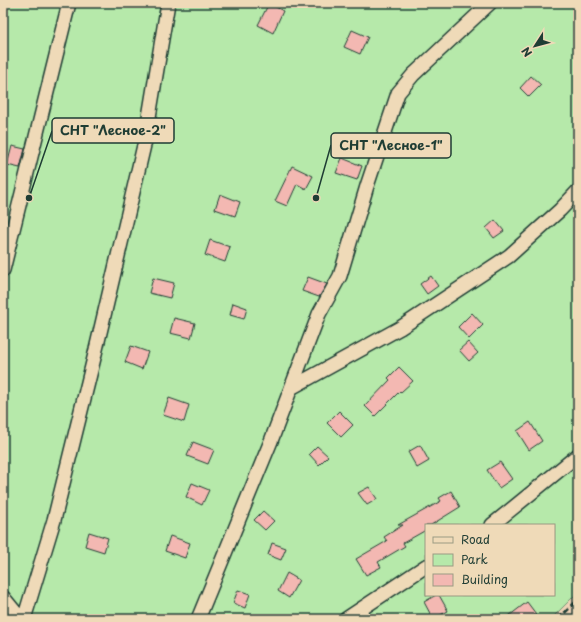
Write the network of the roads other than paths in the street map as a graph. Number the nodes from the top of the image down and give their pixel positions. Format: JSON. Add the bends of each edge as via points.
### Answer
{"nodes":[{"id":1,"x":69,"y":3,"type":"edge"},
{"id":2,"x":168,"y":3,"type":"edge"},
{"id":3,"x":490,"y":3,"type":"edge"},
{"id":4,"x":578,"y":191,"type":"edge"},
{"id":5,"x":3,"y":270,"type":"edge"},
{"id":6,"x":291,"y":388,"type":"junction"},
{"id":7,"x":578,"y":455,"type":"edge"},
{"id":8,"x":493,"y":524,"type":"edge"},
{"id":9,"x":425,"y":567,"type":"edge"},
{"id":10,"x":3,"y":597,"type":"edge"},
{"id":11,"x":22,"y":619,"type":"edge"},
{"id":12,"x":198,"y":619,"type":"edge"},
{"id":13,"x":346,"y":619,"type":"edge"}],
"edges":[{"from":1,"to":5,"type":"street"},
{"from":2,"to":11,"type":"street","via":[[145,141],[94,358],[54,520]]},
{"from":3,"to":6,"type":"street","via":[[413,75],[398,93],[340,276],[320,314]]},
{"from":4,"to":6,"type":"street","via":[[509,256],[400,328]]},
{"from":6,"to":12,"type":"street"},
{"from":7,"to":8,"type":"street"},
{"from":9,"to":13,"type":"street"},
{"from":10,"to":11,"type":"street"}]}
